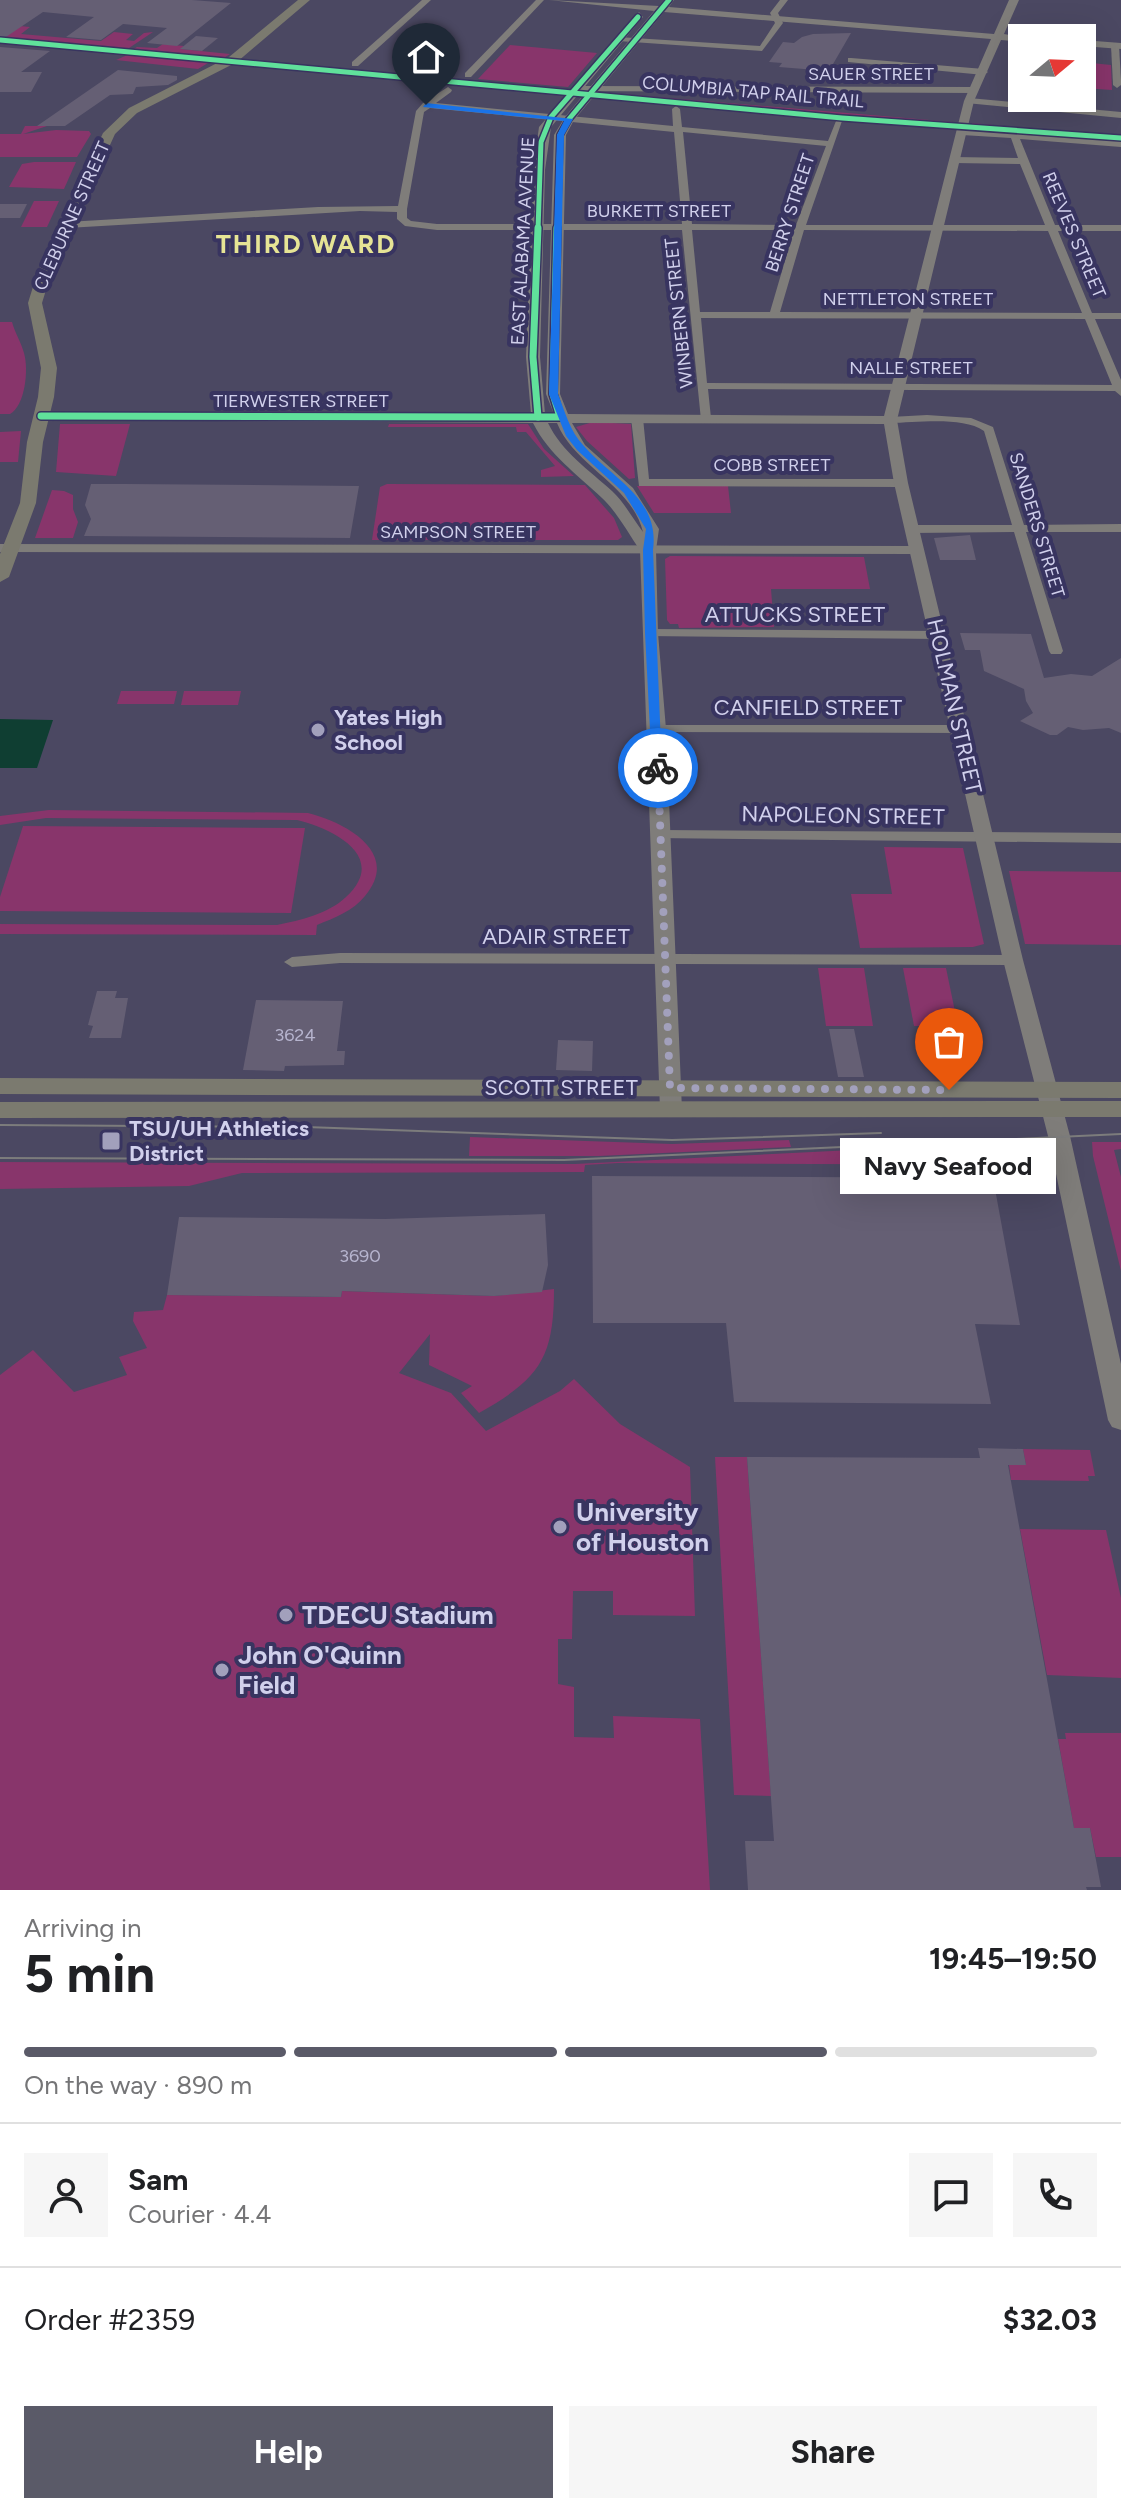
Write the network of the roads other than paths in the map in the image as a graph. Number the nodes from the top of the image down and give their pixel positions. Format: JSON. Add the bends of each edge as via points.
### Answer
{"nodes":[{"id":1,"x":305,"y":0,"type":"edge"},
{"id":2,"x":427,"y":0,"type":"edge"},
{"id":3,"x":540,"y":0,"type":"edge"},
{"id":4,"x":554,"y":0,"type":"edge"},
{"id":5,"x":784,"y":0,"type":"edge"},
{"id":6,"x":1014,"y":0,"type":"edge"},
{"id":7,"x":657,"y":4,"type":"edge"},
{"id":8,"x":777,"y":18,"type":"junction"},
{"id":9,"x":997,"y":36,"type":"junction"},
{"id":10,"x":1008,"y":37,"type":"edge"},
{"id":11,"x":618,"y":39,"type":"junction"},
{"id":12,"x":635,"y":40,"type":"junction"},
{"id":13,"x":1096,"y":44,"type":"edge"},
{"id":14,"x":1118,"y":46,"type":"edge"},
{"id":15,"x":851,"y":60,"type":"dead end"},
{"id":16,"x":355,"y":64,"type":"dead end"},
{"id":17,"x":984,"y":72,"type":"junction"},
{"id":18,"x":468,"y":75,"type":"dead end"},
{"id":19,"x":1117,"y":85,"type":"dead end"},
{"id":20,"x":576,"y":89,"type":"junction"},
{"id":21,"x":448,"y":90,"type":"dead end"},
{"id":22,"x":595,"y":90,"type":"junction"},
{"id":23,"x":972,"y":96,"type":"junction"},
{"id":24,"x":426,"y":105,"type":"junction"},
{"id":25,"x":676,"y":109,"type":"dead end"},
{"id":26,"x":1121,"y":115,"type":"edge"},
{"id":27,"x":551,"y":117,"type":"junction"},
{"id":28,"x":569,"y":119,"type":"junction"},
{"id":29,"x":839,"y":123,"type":"dead end"},
{"id":30,"x":677,"y":130,"type":"junction"},
{"id":31,"x":962,"y":132,"type":"junction"},
{"id":32,"x":1015,"y":134,"type":"junction"},
{"id":33,"x":830,"y":144,"type":"junction"},
{"id":34,"x":1121,"y":144,"type":"edge"},
{"id":35,"x":954,"y":160,"type":"junction"},
{"id":36,"x":1025,"y":161,"type":"junction"},
{"id":37,"x":539,"y":170,"type":"junction"},
{"id":38,"x":560,"y":170,"type":"junction"},
{"id":39,"x":402,"y":209,"type":"junction"},
{"id":40,"x":67,"y":225,"type":"junction"},
{"id":41,"x":536,"y":227,"type":"junction"},
{"id":42,"x":558,"y":227,"type":"junction"},
{"id":43,"x":687,"y":227,"type":"junction"},
{"id":44,"x":800,"y":227,"type":"junction"},
{"id":45,"x":936,"y":228,"type":"junction"},
{"id":46,"x":1121,"y":228,"type":"edge"},
{"id":47,"x":1053,"y":229,"type":"junction"},
{"id":48,"x":695,"y":315,"type":"junction"},
{"id":49,"x":774,"y":315,"type":"junction"},
{"id":50,"x":915,"y":315,"type":"junction"},
{"id":51,"x":1091,"y":316,"type":"junction"},
{"id":52,"x":1121,"y":316,"type":"edge"},
{"id":53,"x":703,"y":386,"type":"junction"},
{"id":54,"x":899,"y":386,"type":"junction"},
{"id":55,"x":1120,"y":390,"type":"edge"},
{"id":56,"x":41,"y":416,"type":"junction"},
{"id":57,"x":538,"y":417,"type":"junction"},
{"id":58,"x":560,"y":417,"type":"junction"},
{"id":59,"x":637,"y":418,"type":"junction"},
{"id":60,"x":705,"y":418,"type":"junction"},
{"id":61,"x":890,"y":420,"type":"junction"},
{"id":62,"x":971,"y":420,"type":"joint"},
{"id":63,"x":901,"y":483,"type":"junction"},
{"id":64,"x":1019,"y":528,"type":"junction"},
{"id":65,"x":1121,"y":528,"type":"edge"},
{"id":66,"x":912,"y":529,"type":"junction"},
{"id":67,"x":6,"y":548,"type":"edge"},
{"id":68,"x":648,"y":550,"type":"junction"},
{"id":69,"x":917,"y":550,"type":"junction"},
{"id":70,"x":0,"y":577,"type":"edge"},
{"id":71,"x":650,"y":633,"type":"junction"},
{"id":72,"x":939,"y":635,"type":"junction"},
{"id":73,"x":1056,"y":651,"type":"dead end"},
{"id":74,"x":657,"y":729,"type":"junction"},
{"id":75,"x":959,"y":729,"type":"junction"},
{"id":76,"x":660,"y":835,"type":"junction"},
{"id":77,"x":985,"y":838,"type":"junction"},
{"id":78,"x":1121,"y":838,"type":"edge"},
{"id":79,"x":665,"y":958,"type":"junction"},
{"id":80,"x":1013,"y":960,"type":"junction"},
{"id":81,"x":292,"y":962,"type":"dead end"},
{"id":82,"x":0,"y":1086,"type":"edge"},
{"id":83,"x":62,"y":1086,"type":"junction"},
{"id":84,"x":1121,"y":1090,"type":"edge"},
{"id":85,"x":363,"y":1098,"type":"junction"},
{"id":86,"x":670,"y":1099,"type":"junction"},
{"id":87,"x":1049,"y":1100,"type":"junction"},
{"id":88,"x":1121,"y":1109,"type":"edge"},
{"id":89,"x":0,"y":1110,"type":"edge"},
{"id":90,"x":56,"y":1110,"type":"junction"},
{"id":91,"x":1121,"y":1420,"type":"edge"}],
"edges":[{"from":1,"to":40,"type":"main road","name":"CLEBURNE STREET","via":[[225,65],[118,120]]},
{"from":2,"to":16,"type":"street"},
{"from":3,"to":18,"type":"street"},
{"from":4,"to":7,"type":"street"},
{"from":5,"to":8,"type":"street","via":[[774,13]]},
{"from":6,"to":9,"type":"street","name":"HOLMAN STREET"},
{"from":7,"to":8,"type":"street"},
{"from":7,"to":11,"type":"street","name":"EAST ALABAMA AVENUE"},
{"from":7,"to":12,"type":"street","name":"EAST ALABAMA AVENUE"},
{"from":8,"to":9,"type":"street"},
{"from":8,"to":12,"type":"street","via":[[766,47],[750,50]]},
{"from":9,"to":10,"type":"street"},
{"from":9,"to":17,"type":"street","name":"HOLMAN STREET"},
{"from":11,"to":12,"type":"street"},
{"from":11,"to":20,"type":"street","name":"EAST ALABAMA AVENUE"},
{"from":12,"to":22,"type":"street","name":"EAST ALABAMA AVENUE"},
{"from":13,"to":14,"type":"street"},
{"from":14,"to":19,"type":"street"},
{"from":15,"to":17,"type":"street"},
{"from":17,"to":23,"type":"street","name":"HOLMAN STREET"},
{"from":20,"to":22,"type":"street","name":"SAUER STREET"},
{"from":20,"to":27,"type":"street","name":"EAST ALABAMA AVENUE"},
{"from":21,"to":24,"type":"street"},
{"from":22,"to":23,"type":"street","name":"SAUER STREET"},
{"from":22,"to":28,"type":"street","name":"EAST ALABAMA AVENUE"},
{"from":23,"to":26,"type":"street","name":"SAUER STREET"},
{"from":23,"to":31,"type":"street","name":"HOLMAN STREET"},
{"from":24,"to":27,"type":"street"},
{"from":24,"to":39,"type":"street","via":[[420,111]]},
{"from":25,"to":30,"type":"street","name":"WINBERN STREET"},
{"from":27,"to":28,"type":"street"},
{"from":27,"to":37,"type":"street","name":"EAST ALABAMA AVENUE","via":[[541,142]]},
{"from":28,"to":30,"type":"street"},
{"from":28,"to":38,"type":"street","name":"EAST ALABAMA AVENUE","via":[[560,135]]},
{"from":29,"to":33,"type":"street","name":"BERRY STREET"},
{"from":30,"to":33,"type":"street"},
{"from":30,"to":43,"type":"street","name":"WINBERN STREET"},
{"from":31,"to":32,"type":"street"},
{"from":31,"to":35,"type":"street","name":"HOLMAN STREET"},
{"from":32,"to":34,"type":"street"},
{"from":32,"to":36,"type":"street","name":"REEVES STREET"},
{"from":33,"to":44,"type":"street","name":"BERRY STREET"},
{"from":35,"to":36,"type":"street"},
{"from":35,"to":45,"type":"street","name":"HOLMAN STREET"},
{"from":36,"to":47,"type":"street","name":"REEVES STREET"},
{"from":37,"to":38,"type":"street"},
{"from":37,"to":41,"type":"street","name":"EAST ALABAMA AVENUE"},
{"from":38,"to":42,"type":"street","name":"EAST ALABAMA AVENUE"},
{"from":39,"to":40,"type":"street","via":[[314,209]]},
{"from":39,"to":41,"type":"street","name":"BURKETT STREET","via":[[402,219],[420,227]]},
{"from":40,"to":56,"type":"main road","name":"CLEBURNE STREET","via":[[35,303],[49,368]]},
{"from":41,"to":42,"type":"street","name":"BURKETT STREET"},
{"from":41,"to":57,"type":"street","name":"EAST ALABAMA AVENUE","via":[[533,357]]},
{"from":42,"to":43,"type":"street","name":"BURKETT STREET"},
{"from":42,"to":58,"type":"street","name":"EAST ALABAMA AVENUE","via":[[553,394]]},
{"from":43,"to":44,"type":"street","name":"BURKETT STREET"},
{"from":43,"to":48,"type":"street","name":"WINBERN STREET"},
{"from":44,"to":45,"type":"street","name":"BURKETT STREET"},
{"from":44,"to":49,"type":"street","name":"BERRY STREET"},
{"from":45,"to":47,"type":"street","name":"BURKETT STREET"},
{"from":45,"to":50,"type":"street","name":"HOLMAN STREET"},
{"from":46,"to":47,"type":"street","name":"BURKETT STREET"},
{"from":47,"to":51,"type":"street","name":"REEVES STREET"},
{"from":48,"to":49,"type":"street","name":"NETTLETON STREET"},
{"from":48,"to":53,"type":"street","name":"WINBERN STREET"},
{"from":49,"to":50,"type":"street","name":"NETTLETON STREET"},
{"from":50,"to":51,"type":"street","name":"NETTLETON STREET"},
{"from":50,"to":54,"type":"street","name":"HOLMAN STREET"},
{"from":51,"to":52,"type":"street","name":"NETTLETON STREET"},
{"from":51,"to":55,"type":"street","name":"REEVES STREET"},
{"from":53,"to":54,"type":"street","name":"NALLE STREET"},
{"from":53,"to":60,"type":"street","name":"WINBERN STREET"},
{"from":54,"to":55,"type":"street","name":"NALLE STREET"},
{"from":54,"to":61,"type":"street","name":"HOLMAN STREET"},
{"from":56,"to":57,"type":"street","name":"TIERWESTER STREET"},
{"from":56,"to":67,"type":"main road","name":"CLEBURNE STREET","via":[[28,503]]},
{"from":57,"to":58,"type":"street","name":"TIERWESTER STREET"},
{"from":57,"to":68,"type":"street","name":"EAST ALABAMA AVENUE","via":[[555,447],[610,497]]},
{"from":58,"to":59,"type":"street","name":"TIERWESTER STREET"},
{"from":58,"to":68,"type":"street","name":"EAST ALABAMA AVENUE","via":[[580,448],[617,478],[641,509],[651,529]]},
{"from":59,"to":60,"type":"street","name":"TIERWESTER STREET"},
{"from":59,"to":63,"type":"street","name":"COBB STREET","via":[[643,483]]},
{"from":60,"to":61,"type":"street","name":"TIERWESTER STREET"},
{"from":61,"to":62,"type":"street","name":"TIERWESTER STREET"},
{"from":61,"to":63,"type":"street","name":"HOLMAN STREET"},
{"from":62,"to":64,"type":"street","name":"SANDERS STREET","via":[[989,429]]},
{"from":63,"to":66,"type":"street","name":"HOLMAN STREET"},
{"from":64,"to":65,"type":"street"},
{"from":64,"to":66,"type":"street"},
{"from":64,"to":73,"type":"street","name":"SANDERS STREET"},
{"from":66,"to":69,"type":"street","name":"HOLMAN STREET"},
{"from":67,"to":68,"type":"street","name":"SAMPSON STREET"},
{"from":67,"to":70,"type":"main road","name":"CLEBURNE STREET"},
{"from":68,"to":69,"type":"street","name":"SAMPSON STREET"},
{"from":68,"to":71,"type":"street","name":"EAST ALABAMA AVENUE"},
{"from":69,"to":72,"type":"street","name":"HOLMAN STREET"},
{"from":71,"to":72,"type":"street","name":"ATTUCKS STREET"},
{"from":71,"to":74,"type":"street","name":"EAST ALABAMA AVENUE"},
{"from":72,"to":75,"type":"street","name":"HOLMAN STREET"},
{"from":74,"to":75,"type":"street","name":"CANFIELD STREET"},
{"from":74,"to":76,"type":"street","name":"EAST ALABAMA AVENUE"},
{"from":75,"to":77,"type":"street","name":"HOLMAN STREET"},
{"from":76,"to":77,"type":"street","name":"NAPOLEON STREET"},
{"from":76,"to":79,"type":"street","name":"EAST ALABAMA AVENUE"},
{"from":77,"to":78,"type":"street","name":"NAPOLEON STREET"},
{"from":77,"to":80,"type":"street","name":"HOLMAN STREET"},
{"from":79,"to":80,"type":"street","name":"ADAIR STREET"},
{"from":79,"to":81,"type":"street","name":"ADAIR STREET"},
{"from":79,"to":86,"type":"street","name":"EAST ALABAMA AVENUE"},
{"from":80,"to":87,"type":"street","name":"HOLMAN STREET"},
{"from":82,"to":83,"type":"main road","name":"SCOTT STREET"},
{"from":83,"to":85,"type":"main road","name":"SCOTT STREET"},
{"from":83,"to":90,"type":"main road"},
{"from":84,"to":87,"type":"main road","name":"SCOTT STREET"},
{"from":85,"to":86,"type":"main road","name":"SCOTT STREET"},
{"from":85,"to":90,"type":"main road","name":"SCOTT STREET"},
{"from":86,"to":87,"type":"main road","name":"SCOTT STREET"},
{"from":87,"to":88,"type":"main road","name":"SCOTT STREET"},
{"from":87,"to":91,"type":"street","name":"HOLMAN STREET"},
{"from":89,"to":90,"type":"main road","name":"SCOTT STREET"}]}
